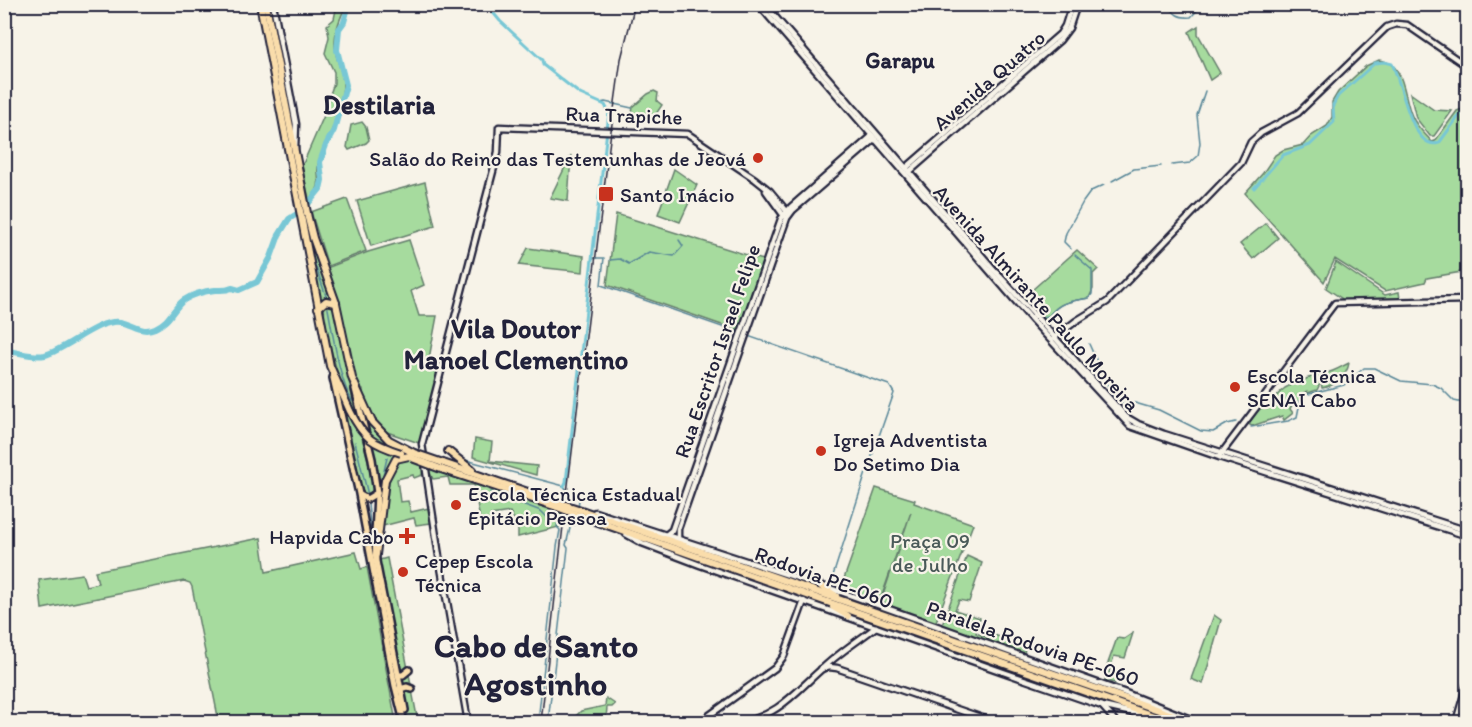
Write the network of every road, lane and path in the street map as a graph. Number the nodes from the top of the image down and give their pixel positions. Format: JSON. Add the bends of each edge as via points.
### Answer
{"nodes":[{"id":1,"x":260,"y":4,"type":"edge"},
{"id":2,"x":266,"y":4,"type":"edge"},
{"id":3,"x":273,"y":4,"type":"edge"},
{"id":4,"x":1075,"y":4,"type":"edge"},
{"id":5,"x":763,"y":6,"type":"edge"},
{"id":6,"x":1467,"y":67,"type":"edge"},
{"id":7,"x":874,"y":137,"type":"junction"},
{"id":8,"x":295,"y":152,"type":"junction"},
{"id":9,"x":907,"y":170,"type":"junction"},
{"id":10,"x":298,"y":184,"type":"junction"},
{"id":11,"x":787,"y":215,"type":"junction"},
{"id":12,"x":305,"y":218,"type":"junction"},
{"id":13,"x":1467,"y":300,"type":"edge"},
{"id":14,"x":336,"y":303,"type":"junction"},
{"id":15,"x":318,"y":309,"type":"junction"},
{"id":16,"x":743,"y":335,"type":"junction"},
{"id":17,"x":1054,"y":338,"type":"junction"},
{"id":18,"x":330,"y":366,"type":"junction"},
{"id":19,"x":352,"y":378,"type":"junction"},
{"id":20,"x":448,"y":452,"type":"dead end"},
{"id":21,"x":412,"y":455,"type":"junction"},
{"id":22,"x":1221,"y":455,"type":"junction"},
{"id":23,"x":442,"y":466,"type":"junction"},
{"id":24,"x":480,"y":475,"type":"junction"},
{"id":25,"x":377,"y":493,"type":"junction"},
{"id":26,"x":359,"y":494,"type":"junction"},
{"id":27,"x":559,"y":505,"type":"junction"},
{"id":28,"x":581,"y":513,"type":"junction"},
{"id":29,"x":1467,"y":531,"type":"edge"},
{"id":30,"x":666,"y":535,"type":"junction"},
{"id":31,"x":1467,"y":536,"type":"edge"},
{"id":32,"x":678,"y":539,"type":"junction"},
{"id":33,"x":376,"y":555,"type":"junction"},
{"id":34,"x":742,"y":569,"type":"junction"},
{"id":35,"x":822,"y":586,"type":"junction"},
{"id":36,"x":804,"y":601,"type":"junction"},
{"id":37,"x":822,"y":601,"type":"junction"},
{"id":38,"x":844,"y":602,"type":"junction"},
{"id":39,"x":848,"y":616,"type":"junction"},
{"id":40,"x":876,"y":627,"type":"junction"},
{"id":41,"x":940,"y":628,"type":"junction"},
{"id":42,"x":943,"y":643,"type":"junction"},
{"id":43,"x":832,"y":660,"type":"junction"},
{"id":44,"x":837,"y":668,"type":"junction"},
{"id":45,"x":821,"y":669,"type":"junction"},
{"id":46,"x":409,"y":670,"type":"dead end"},
{"id":47,"x":398,"y":675,"type":"junction"},
{"id":48,"x":1467,"y":681,"type":"edge"},
{"id":49,"x":398,"y":688,"type":"junction"},
{"id":50,"x":412,"y":689,"type":"dead end"},
{"id":51,"x":1102,"y":706,"type":"junction"},
{"id":52,"x":1467,"y":710,"type":"edge"},
{"id":53,"x":706,"y":720,"type":"edge"},
{"id":54,"x":1163,"y":720,"type":"junction"},
{"id":55,"x":406,"y":723,"type":"edge"},
{"id":56,"x":468,"y":723,"type":"edge"},
{"id":57,"x":700,"y":723,"type":"edge"},
{"id":58,"x":740,"y":723,"type":"edge"},
{"id":59,"x":994,"y":723,"type":"edge"},
{"id":60,"x":1116,"y":723,"type":"edge"},
{"id":61,"x":1171,"y":723,"type":"edge"},
{"id":62,"x":1192,"y":723,"type":"edge"},
{"id":63,"x":1198,"y":723,"type":"edge"},
{"id":64,"x":1456,"y":723,"type":"edge"},
{"id":65,"x":1464,"y":723,"type":"edge"}],
"edges":[{"from":1,"to":10,"type":"highway"},
{"from":2,"to":8,"type":"highway"},
{"from":3,"to":8,"type":"street","via":[[296,124]]},
{"from":4,"to":9,"type":"street","name":"Avenida Quatro","via":[[1069,28],[1060,40]]},
{"from":5,"to":7,"type":"street","name":"Avenida Almirante Paulo Moreira"},
{"from":5,"to":9,"type":"street","name":"Avenida Almirante Paulo Moreira"},
{"from":6,"to":17,"type":"street","via":[[1407,25],[1387,27],[1298,113],[1251,142],[1240,163],[1107,302]]},
{"from":7,"to":11,"type":"street"},
{"from":7,"to":22,"type":"street","name":"Avenida Almirante Paulo Moreira","via":[[1126,423]]},
{"from":8,"to":10,"type":"highway"},
{"from":9,"to":17,"type":"street","name":"Avenida Almirante Paulo Moreira"},
{"from":10,"to":12,"type":"highway"},
{"from":11,"to":16,"type":"street","name":"Rua Escritor Israel Felipe","via":[[767,256]]},
{"from":11,"to":56,"type":"street","name":"Rua Trapiche","via":[[755,179],[688,134],[500,127],[498,152],[422,444]]},
{"from":12,"to":14,"type":"highway"},
{"from":12,"to":15,"type":"highway"},
{"from":13,"to":22,"type":"street","via":[[1338,303]]},
{"from":14,"to":15,"type":"highway","via":[[326,301]]},
{"from":14,"to":19,"type":"highway"},
{"from":15,"to":18,"type":"highway"},
{"from":16,"to":30,"type":"street","name":"Rua Escritor Israel Felipe","via":[[672,530]]},
{"from":16,"to":32,"type":"street","name":"Rua Escritor Israel Felipe","via":[[678,529]]},
{"from":17,"to":22,"type":"street","name":"Avenida Almirante Paulo Moreira","via":[[1134,422]]},
{"from":18,"to":21,"type":"highway","bridge":true,"via":[[362,433],[370,441]]},
{"from":18,"to":26,"type":"main road"},
{"from":19,"to":21,"type":"highway","via":[[372,422]]},
{"from":19,"to":25,"type":"main road"},
{"from":20,"to":24,"type":"highway"},
{"from":21,"to":23,"type":"highway","bridge":true},
{"from":21,"to":33,"type":"highway","via":[[396,459],[387,476]]},
{"from":22,"to":29,"type":"street","name":"Avenida Almirante Paulo Moreira"},
{"from":22,"to":31,"type":"street","name":"Avenida Almirante Paulo Moreira"},
{"from":23,"to":24,"type":"highway","name":"Rodovia PE-060"},
{"from":23,"to":27,"type":"highway"},
{"from":24,"to":27,"type":"highway","name":"Rodovia PE-060"},
{"from":25,"to":26,"type":"main road","via":[[367,500]]},
{"from":25,"to":33,"type":"main road"},
{"from":26,"to":49,"type":"main road"},
{"from":27,"to":28,"type":"highway","name":"Rodovia PE-060","bridge":true},
{"from":28,"to":30,"type":"street","name":"Paralela Rodovia PE-060","via":[[604,514]]},
{"from":28,"to":34,"type":"highway","name":"Rodovia PE-060"},
{"from":28,"to":34,"type":"highway","name":"Rodovia PE-060","via":[[616,529]]},
{"from":30,"to":32,"type":"street","name":"Paralela Rodovia PE-060"},
{"from":32,"to":34,"type":"street","name":"Paralela Rodovia PE-060"},
{"from":33,"to":47,"type":"main road"},
{"from":34,"to":35,"type":"street","name":"Paralela Rodovia PE-060"},
{"from":34,"to":36,"type":"street","name":"Paralela Rodovia PE-060"},
{"from":34,"to":37,"type":"highway","name":"Rodovia PE-060"},
{"from":34,"to":38,"type":"highway","name":"Rodovia PE-060"},
{"from":35,"to":38,"type":"highway"},
{"from":35,"to":41,"type":"street","name":"Paralela Rodovia PE-060"},
{"from":36,"to":39,"type":"street","name":"Paralela Rodovia PE-060"},
{"from":36,"to":53,"type":"street","via":[[781,662]]},
{"from":37,"to":39,"type":"highway"},
{"from":37,"to":42,"type":"highway","name":"Rodovia PE-060"},
{"from":38,"to":42,"type":"highway","name":"Rodovia PE-060"},
{"from":39,"to":40,"type":"street","name":"Paralela Rodovia PE-060"},
{"from":40,"to":42,"type":"street","name":"Paralela Rodovia PE-060"},
{"from":40,"to":43,"type":"street"},
{"from":41,"to":42,"type":"street"},
{"from":41,"to":63,"type":"street","name":"Paralela Rodovia PE-060","via":[[1123,692]]},
{"from":42,"to":51,"type":"street","name":"Paralela Rodovia PE-060"},
{"from":42,"to":54,"type":"highway","name":"Rodovia PE-060"},
{"from":42,"to":62,"type":"highway","name":"Rodovia PE-060"},
{"from":43,"to":44,"type":"street"},
{"from":43,"to":45,"type":"street"},
{"from":44,"to":45,"type":"street"},
{"from":44,"to":59,"type":"street"},
{"from":45,"to":58,"type":"street","via":[[774,710]]},
{"from":46,"to":47,"type":"main road"},
{"from":47,"to":49,"type":"main road"},
{"from":48,"to":64,"type":"street"},
{"from":49,"to":50,"type":"main road"},
{"from":49,"to":55,"type":"main road"},
{"from":51,"to":54,"type":"street","name":"Paralela Rodovia PE-060"},
{"from":51,"to":60,"type":"street"},
{"from":52,"to":65,"type":"street"},
{"from":53,"to":57,"type":"street"},
{"from":54,"to":61,"type":"highway","name":"Rodovia PE-060"}]}
